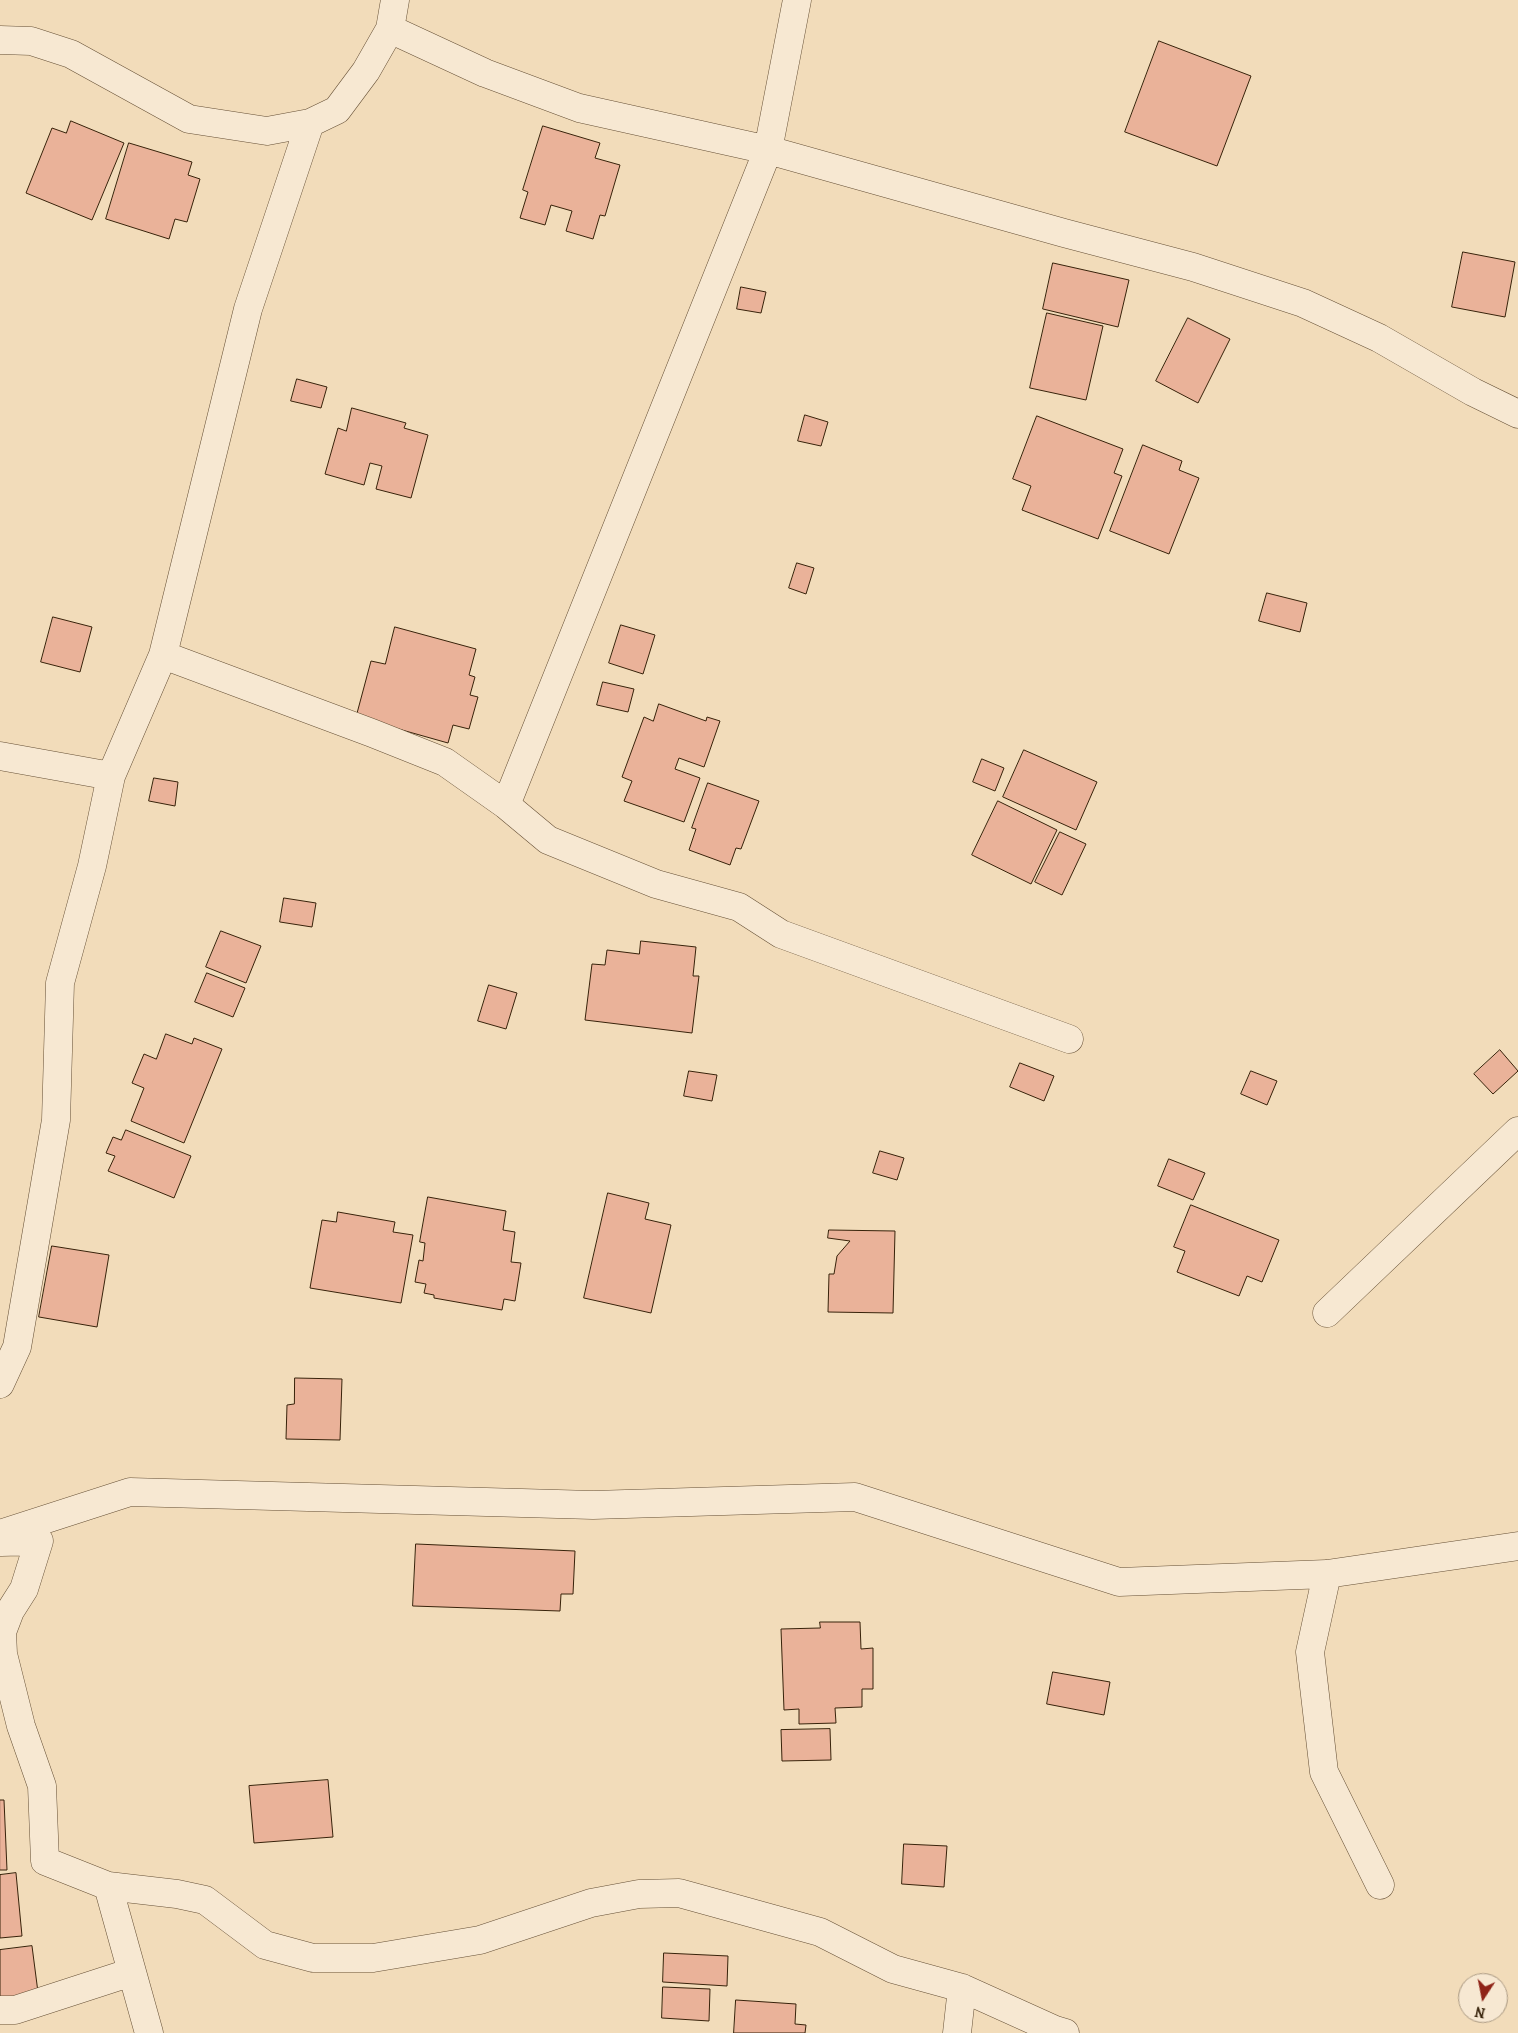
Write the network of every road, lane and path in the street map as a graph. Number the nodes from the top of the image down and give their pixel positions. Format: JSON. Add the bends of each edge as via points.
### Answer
{"nodes":[{"id":1,"x":394,"y":0,"type":"edge"},
{"id":2,"x":797,"y":0,"type":"edge"},
{"id":3,"x":390,"y":29,"type":"junction"},
{"id":4,"x":0,"y":40,"type":"edge"},
{"id":5,"x":310,"y":123,"type":"junction"},
{"id":6,"x":768,"y":150,"type":"junction"},
{"id":7,"x":1518,"y":414,"type":"edge"},
{"id":8,"x":163,"y":654,"type":"junction"},
{"id":9,"x":0,"y":756,"type":"edge"},
{"id":10,"x":111,"y":776,"type":"junction"},
{"id":11,"x":506,"y":805,"type":"junction"},
{"id":12,"x":1069,"y":1039,"type":"dead end"},
{"id":13,"x":1518,"y":1131,"type":"edge"},
{"id":14,"x":1327,"y":1313,"type":"dead end"},
{"id":15,"x":0,"y":1384,"type":"edge"},
{"id":16,"x":0,"y":1534,"type":"edge"},
{"id":17,"x":0,"y":1542,"type":"edge"},
{"id":18,"x":1518,"y":1546,"type":"edge"},
{"id":19,"x":1327,"y":1574,"type":"junction"},
{"id":20,"x":1380,"y":1885,"type":"dead end"},
{"id":21,"x":108,"y":1886,"type":"junction"},
{"id":22,"x":132,"y":1972,"type":"junction"},
{"id":23,"x":962,"y":1988,"type":"junction"},
{"id":24,"x":0,"y":2010,"type":"edge"},
{"id":25,"x":149,"y":2033,"type":"edge"},
{"id":26,"x":957,"y":2033,"type":"edge"},
{"id":27,"x":1065,"y":2033,"type":"edge"}],
"edges":[{"from":1,"to":3,"type":"street"},
{"from":2,"to":6,"type":"street"},
{"from":3,"to":5,"type":"street","via":[[366,71],[337,110]]},
{"from":3,"to":6,"type":"street","via":[[485,73],[579,108]]},
{"from":4,"to":5,"type":"street","via":[[31,41],[71,54],[189,120],[266,131]]},
{"from":5,"to":8,"type":"street","via":[[248,309]]},
{"from":6,"to":7,"type":"street","via":[[1193,267],[1304,303],[1379,338]]},
{"from":6,"to":11,"type":"street"},
{"from":8,"to":10,"type":"street"},
{"from":8,"to":11,"type":"street","via":[[445,762]]},
{"from":9,"to":10,"type":"street"},
{"from":10,"to":15,"type":"street","via":[[92,866],[60,983],[56,1120],[17,1347]]},
{"from":11,"to":12,"type":"street","via":[[548,840],[656,884],[738,907],[781,934]]},
{"from":13,"to":14,"type":"street"},
{"from":16,"to":19,"type":"street","via":[[130,1492],[592,1505],[855,1496],[1118,1582]]},
{"from":17,"to":21,"type":"street","via":[[39,1541],[24,1589],[2,1632],[3,1654],[19,1717],[42,1786],[45,1861]]},
{"from":18,"to":19,"type":"street"},
{"from":19,"to":20,"type":"street","via":[[1310,1652],[1324,1772]]},
{"from":21,"to":22,"type":"street"},
{"from":21,"to":23,"type":"street","via":[[206,1900],[264,1945],[313,1958],[373,1958],[480,1940],[590,1903],[639,1894],[679,1893],[820,1932],[892,1969]]},
{"from":22,"to":24,"type":"street","via":[[15,2010]]},
{"from":22,"to":25,"type":"street"},
{"from":23,"to":26,"type":"street"},
{"from":23,"to":27,"type":"street"}]}
